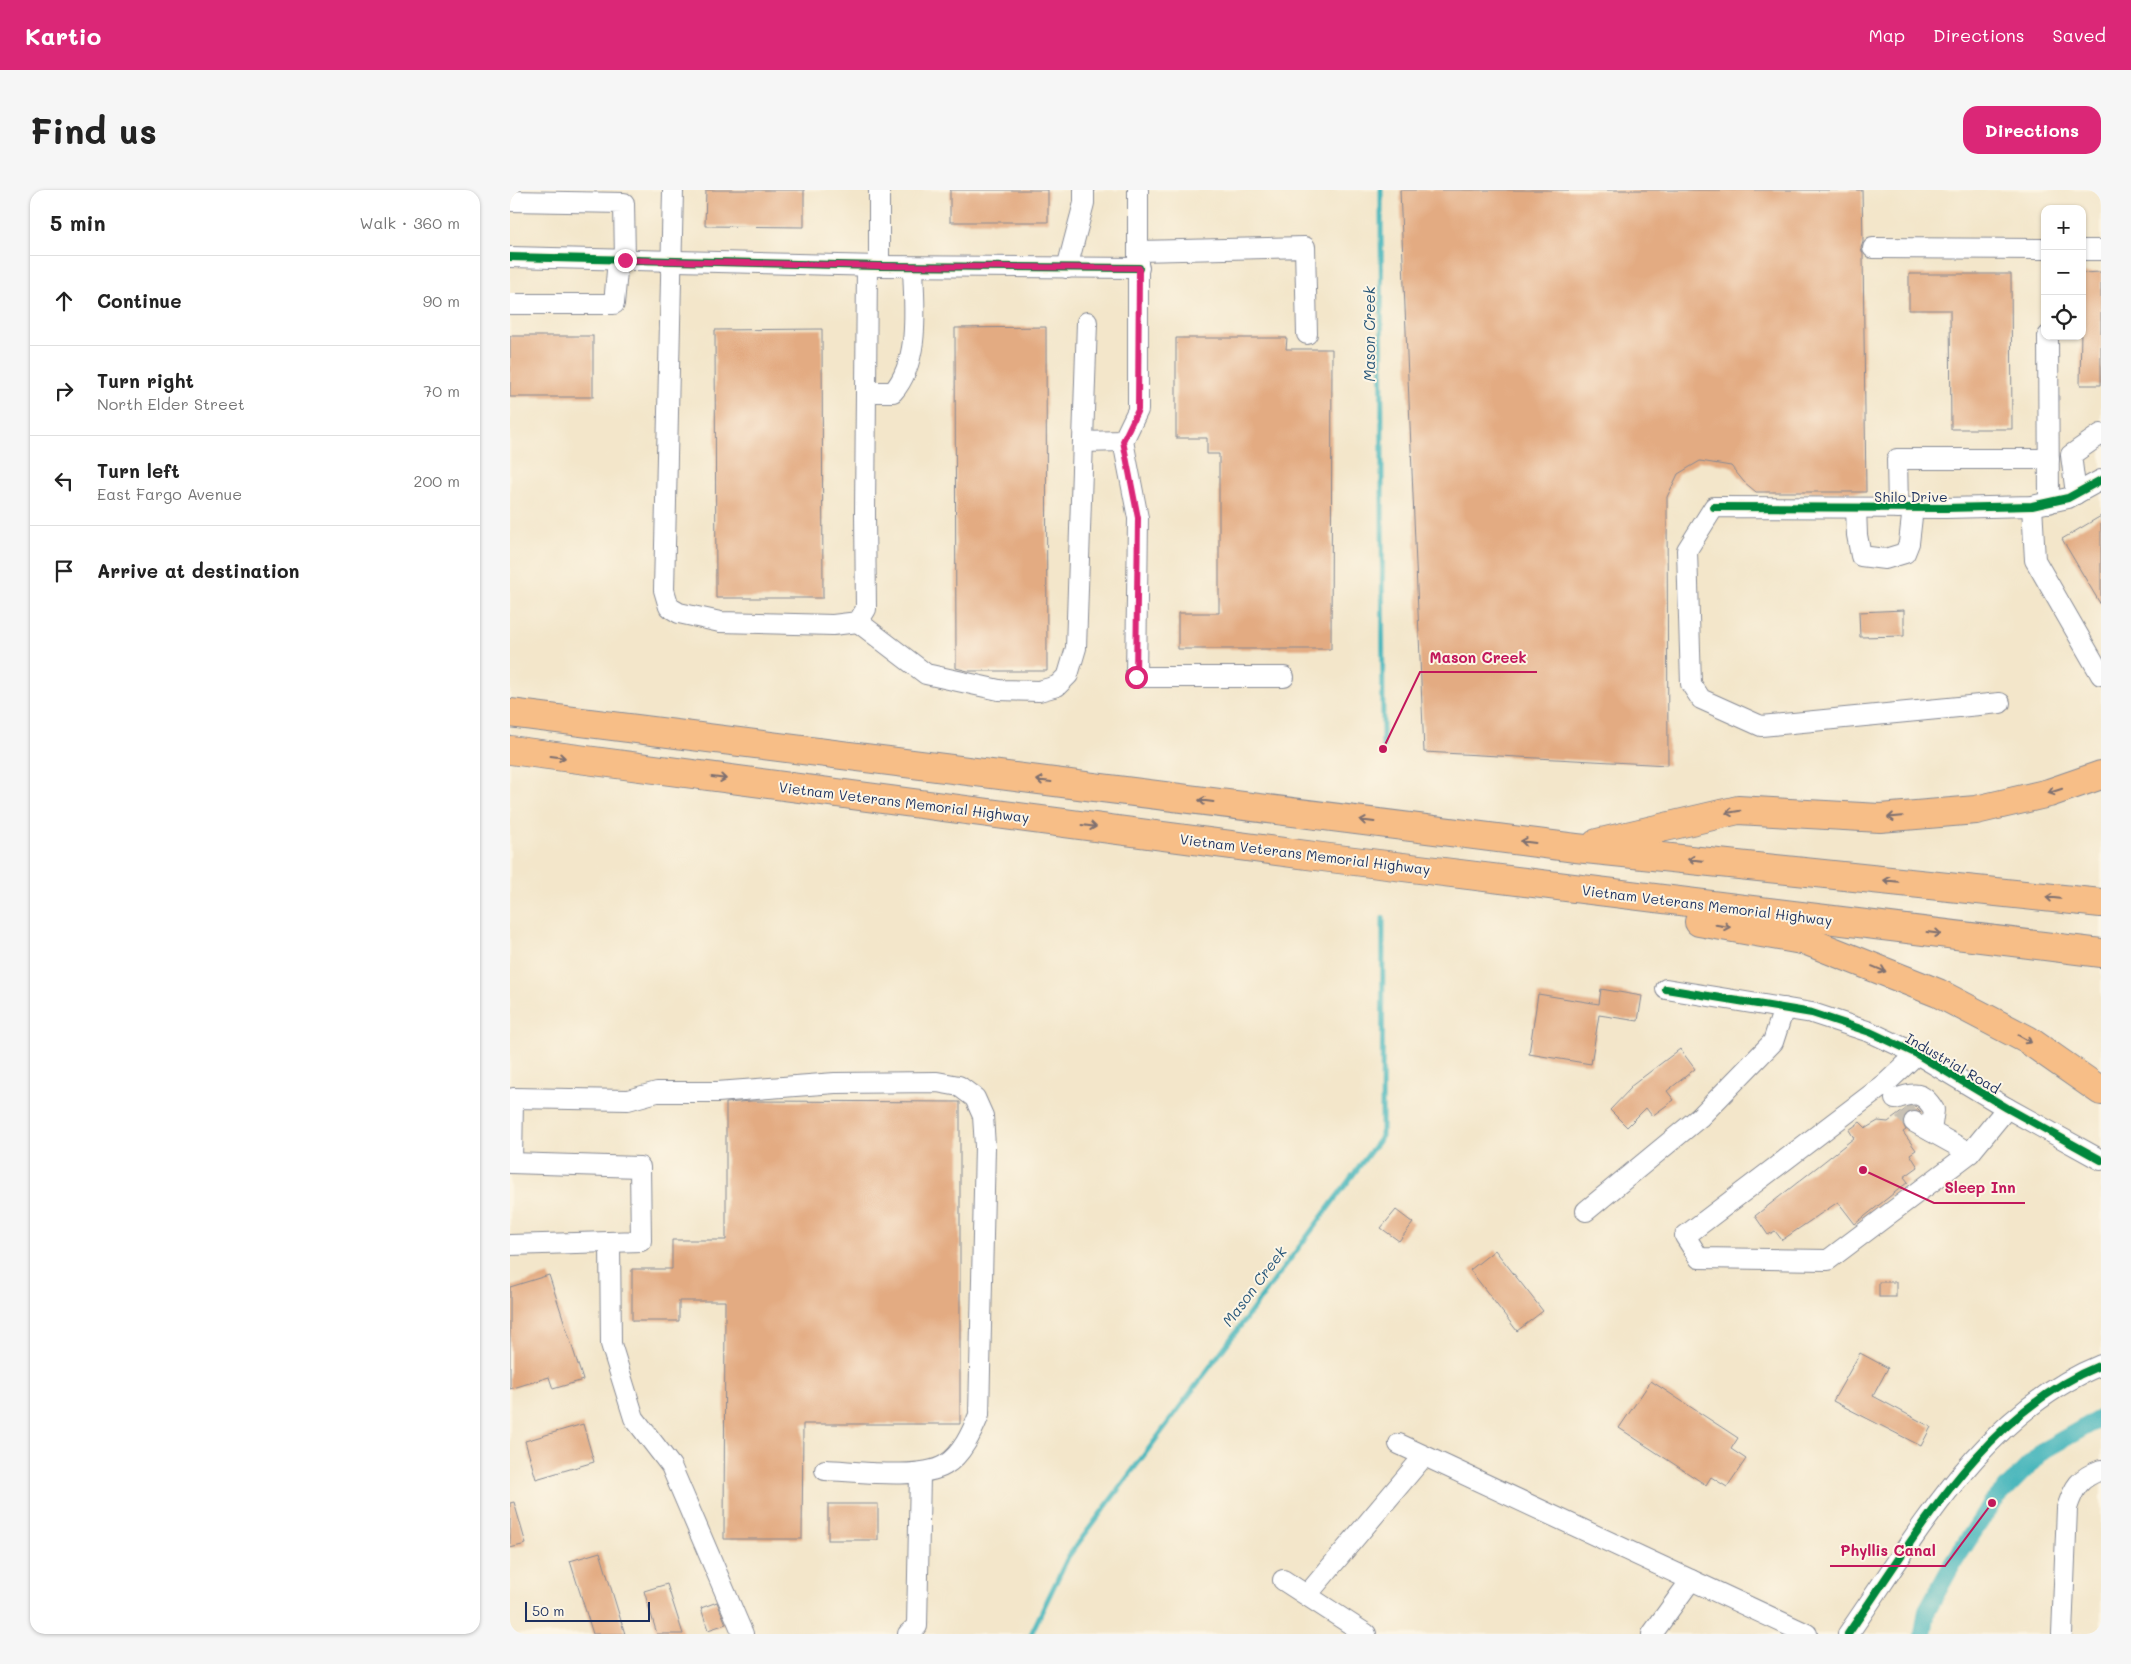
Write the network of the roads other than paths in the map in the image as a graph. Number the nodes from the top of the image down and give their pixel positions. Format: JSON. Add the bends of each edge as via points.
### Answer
{"nodes":[{"id":1,"x":673,"y":190,"type":"edge"},
{"id":2,"x":878,"y":190,"type":"edge"},
{"id":3,"x":1084,"y":190,"type":"edge"},
{"id":4,"x":1138,"y":190,"type":"edge"},
{"id":5,"x":624,"y":197,"type":"edge"},
{"id":6,"x":510,"y":201,"type":"edge"},
{"id":7,"x":1873,"y":248,"type":"dead end"},
{"id":8,"x":2041,"y":249,"type":"edge"},
{"id":9,"x":2086,"y":250,"type":"edge"},
{"id":10,"x":2101,"y":250,"type":"edge"},
{"id":11,"x":510,"y":257,"type":"edge"},
{"id":12,"x":1139,"y":259,"type":"junction"},
{"id":13,"x":622,"y":260,"type":"junction"},
{"id":14,"x":671,"y":261,"type":"junction"},
{"id":15,"x":873,"y":266,"type":"junction"},
{"id":16,"x":913,"y":267,"type":"junction"},
{"id":17,"x":1067,"y":268,"type":"junction"},
{"id":18,"x":510,"y":304,"type":"edge"},
{"id":19,"x":1087,"y":322,"type":"dead end"},
{"id":20,"x":1307,"y":334,"type":"dead end"},
{"id":21,"x":2048,"y":340,"type":"edge"},
{"id":22,"x":866,"y":392,"type":"junction"},
{"id":23,"x":2101,"y":434,"type":"edge"},
{"id":24,"x":1123,"y":441,"type":"junction"},
{"id":25,"x":1083,"y":442,"type":"junction"},
{"id":26,"x":2049,"y":459,"type":"junction"},
{"id":27,"x":2101,"y":480,"type":"edge"},
{"id":28,"x":2076,"y":494,"type":"junction"},
{"id":29,"x":2040,"y":505,"type":"junction"},
{"id":30,"x":1856,"y":508,"type":"junction"},
{"id":31,"x":1905,"y":508,"type":"junction"},
{"id":32,"x":858,"y":622,"type":"junction"},
{"id":33,"x":2101,"y":675,"type":"edge"},
{"id":34,"x":1284,"y":677,"type":"dead end"},
{"id":35,"x":2000,"y":703,"type":"dead end"},
{"id":36,"x":510,"y":713,"type":"edge"},
{"id":37,"x":510,"y":750,"type":"edge"},
{"id":38,"x":2101,"y":775,"type":"edge"},
{"id":39,"x":1576,"y":848,"type":"junction"},
{"id":40,"x":1330,"y":858,"type":"junction"},
{"id":41,"x":2101,"y":903,"type":"edge"},
{"id":42,"x":2101,"y":953,"type":"edge"},
{"id":43,"x":1666,"y":989,"type":"dead end"},
{"id":44,"x":1784,"y":1008,"type":"junction"},
{"id":45,"x":1917,"y":1054,"type":"junction"},
{"id":46,"x":2101,"y":1090,"type":"edge"},
{"id":47,"x":2007,"y":1108,"type":"junction"},
{"id":48,"x":1906,"y":1109,"type":"junction"},
{"id":49,"x":1970,"y":1153,"type":"junction"},
{"id":50,"x":2101,"y":1160,"type":"edge"},
{"id":51,"x":511,"y":1163,"type":"edge"},
{"id":52,"x":1586,"y":1211,"type":"dead end"},
{"id":53,"x":610,"y":1242,"type":"junction"},
{"id":54,"x":510,"y":1245,"type":"edge"},
{"id":55,"x":2101,"y":1365,"type":"edge"},
{"id":56,"x":1400,"y":1444,"type":"dead end"},
{"id":57,"x":1424,"y":1456,"type":"junction"},
{"id":58,"x":825,"y":1470,"type":"dead end"},
{"id":59,"x":2101,"y":1470,"type":"edge"},
{"id":60,"x":920,"y":1474,"type":"junction"},
{"id":61,"x":1283,"y":1580,"type":"dead end"},
{"id":62,"x":1691,"y":1580,"type":"junction"},
{"id":63,"x":1308,"y":1596,"type":"junction"},
{"id":64,"x":744,"y":1634,"type":"edge"},
{"id":65,"x":908,"y":1634,"type":"edge"},
{"id":66,"x":1366,"y":1634,"type":"edge"},
{"id":67,"x":1652,"y":1634,"type":"edge"},
{"id":68,"x":1807,"y":1634,"type":"edge"},
{"id":69,"x":1848,"y":1634,"type":"edge"},
{"id":70,"x":2062,"y":1634,"type":"edge"}],
"edges":[{"from":1,"to":14,"type":"street"},
{"from":2,"to":15,"type":"street"},
{"from":3,"to":17,"type":"street","via":[[1084,203]]},
{"from":4,"to":12,"type":"street"},
{"from":5,"to":6,"type":"street"},
{"from":5,"to":13,"type":"street"},
{"from":7,"to":8,"type":"street"},
{"from":9,"to":10,"type":"street"},
{"from":11,"to":13,"type":"street"},
{"from":12,"to":17,"type":"street"},
{"from":12,"to":20,"type":"street","via":[[1305,247]]},
{"from":12,"to":24,"type":"street","via":[[1138,410]]},
{"from":13,"to":14,"type":"street"},
{"from":13,"to":18,"type":"street","via":[[614,304]]},
{"from":14,"to":15,"type":"street"},
{"from":14,"to":32,"type":"street","via":[[664,590],[669,607],[679,614],[720,622],[834,625]]},
{"from":15,"to":16,"type":"street"},
{"from":15,"to":22,"type":"street"},
{"from":16,"to":17,"type":"street"},
{"from":16,"to":22,"type":"street","via":[[915,321],[907,372],[893,392]]},
{"from":19,"to":25,"type":"street"},
{"from":21,"to":26,"type":"street"},
{"from":22,"to":32,"type":"street","via":[[866,609]]},
{"from":23,"to":28,"type":"street","via":[[2071,455]]},
{"from":24,"to":25,"type":"street"},
{"from":24,"to":34,"type":"street","via":[[1138,518],[1136,677]]},
{"from":25,"to":32,"type":"street","via":[[1076,648],[1068,675],[1058,686],[1039,692],[999,690],[926,674]]},
{"from":26,"to":29,"type":"street"},
{"from":26,"to":31,"type":"street","via":[[1897,459]]},
{"from":27,"to":28,"type":"street","name":"Shilo Drive"},
{"from":28,"to":29,"type":"street","name":"Shilo Drive"},
{"from":29,"to":31,"type":"street","name":"Shilo Drive"},
{"from":29,"to":33,"type":"street","via":[[2035,560]]},
{"from":30,"to":31,"type":"street","name":"Shilo Drive"},
{"from":30,"to":31,"type":"street","via":[[1860,556],[1885,558],[1906,553],[1909,544]]},
{"from":30,"to":35,"type":"street","name":"Shilo Drive","via":[[1714,507],[1687,550],[1691,684],[1701,699],[1762,726]]},
{"from":39,"to":36,"type":"highway","one_way":true},
{"from":37,"to":40,"type":"highway","name":"Vietnam Veterans Memorial Highway","one_way":true},
{"from":38,"to":39,"type":"highway","one_way":true,"via":[[2049,793],[1976,810],[1880,818],[1738,810]]},
{"from":41,"to":39,"type":"highway","one_way":true},
{"from":40,"to":42,"type":"highway","name":"Vietnam Veterans Memorial Highway","one_way":true},
{"from":40,"to":46,"type":"highway","one_way":true,"via":[[1807,941],[1938,993],[2028,1040]]},
{"from":43,"to":44,"type":"street","name":"Industrial Road"},
{"from":44,"to":45,"type":"street","name":"Industrial Road","via":[[1812,1013],[1870,1032]]},
{"from":44,"to":52,"type":"street","via":[[1773,1042],[1720,1097]]},
{"from":45,"to":47,"type":"street","name":"Industrial Road"},
{"from":45,"to":48,"type":"street"},
{"from":47,"to":49,"type":"street"},
{"from":47,"to":50,"type":"street","name":"Industrial Road"},
{"from":48,"to":49,"type":"street"},
{"from":48,"to":49,"type":"street","via":[[1685,1236],[1699,1258],[1828,1260]]},
{"from":51,"to":53,"type":"street","via":[[640,1167],[641,1241]]},
{"from":51,"to":60,"type":"street","via":[[513,1098],[628,1100],[657,1092],[717,1092],[835,1083],[937,1082],[959,1086],[975,1098],[983,1116],[985,1146],[979,1415],[969,1440],[945,1465]]},
{"from":53,"to":54,"type":"street"},
{"from":53,"to":64,"type":"street","via":[[611,1344],[634,1418],[671,1466]]},
{"from":55,"to":69,"type":"street","via":[[2080,1373],[2040,1398],[1999,1433],[1953,1484]]},
{"from":56,"to":57,"type":"street"},
{"from":57,"to":62,"type":"street"},
{"from":57,"to":63,"type":"street"},
{"from":58,"to":60,"type":"street"},
{"from":59,"to":70,"type":"street","via":[[2074,1488],[2066,1508]]},
{"from":60,"to":65,"type":"street","via":[[917,1626]]},
{"from":61,"to":63,"type":"street"},
{"from":62,"to":67,"type":"street"},
{"from":62,"to":68,"type":"street"},
{"from":63,"to":66,"type":"street"}]}
